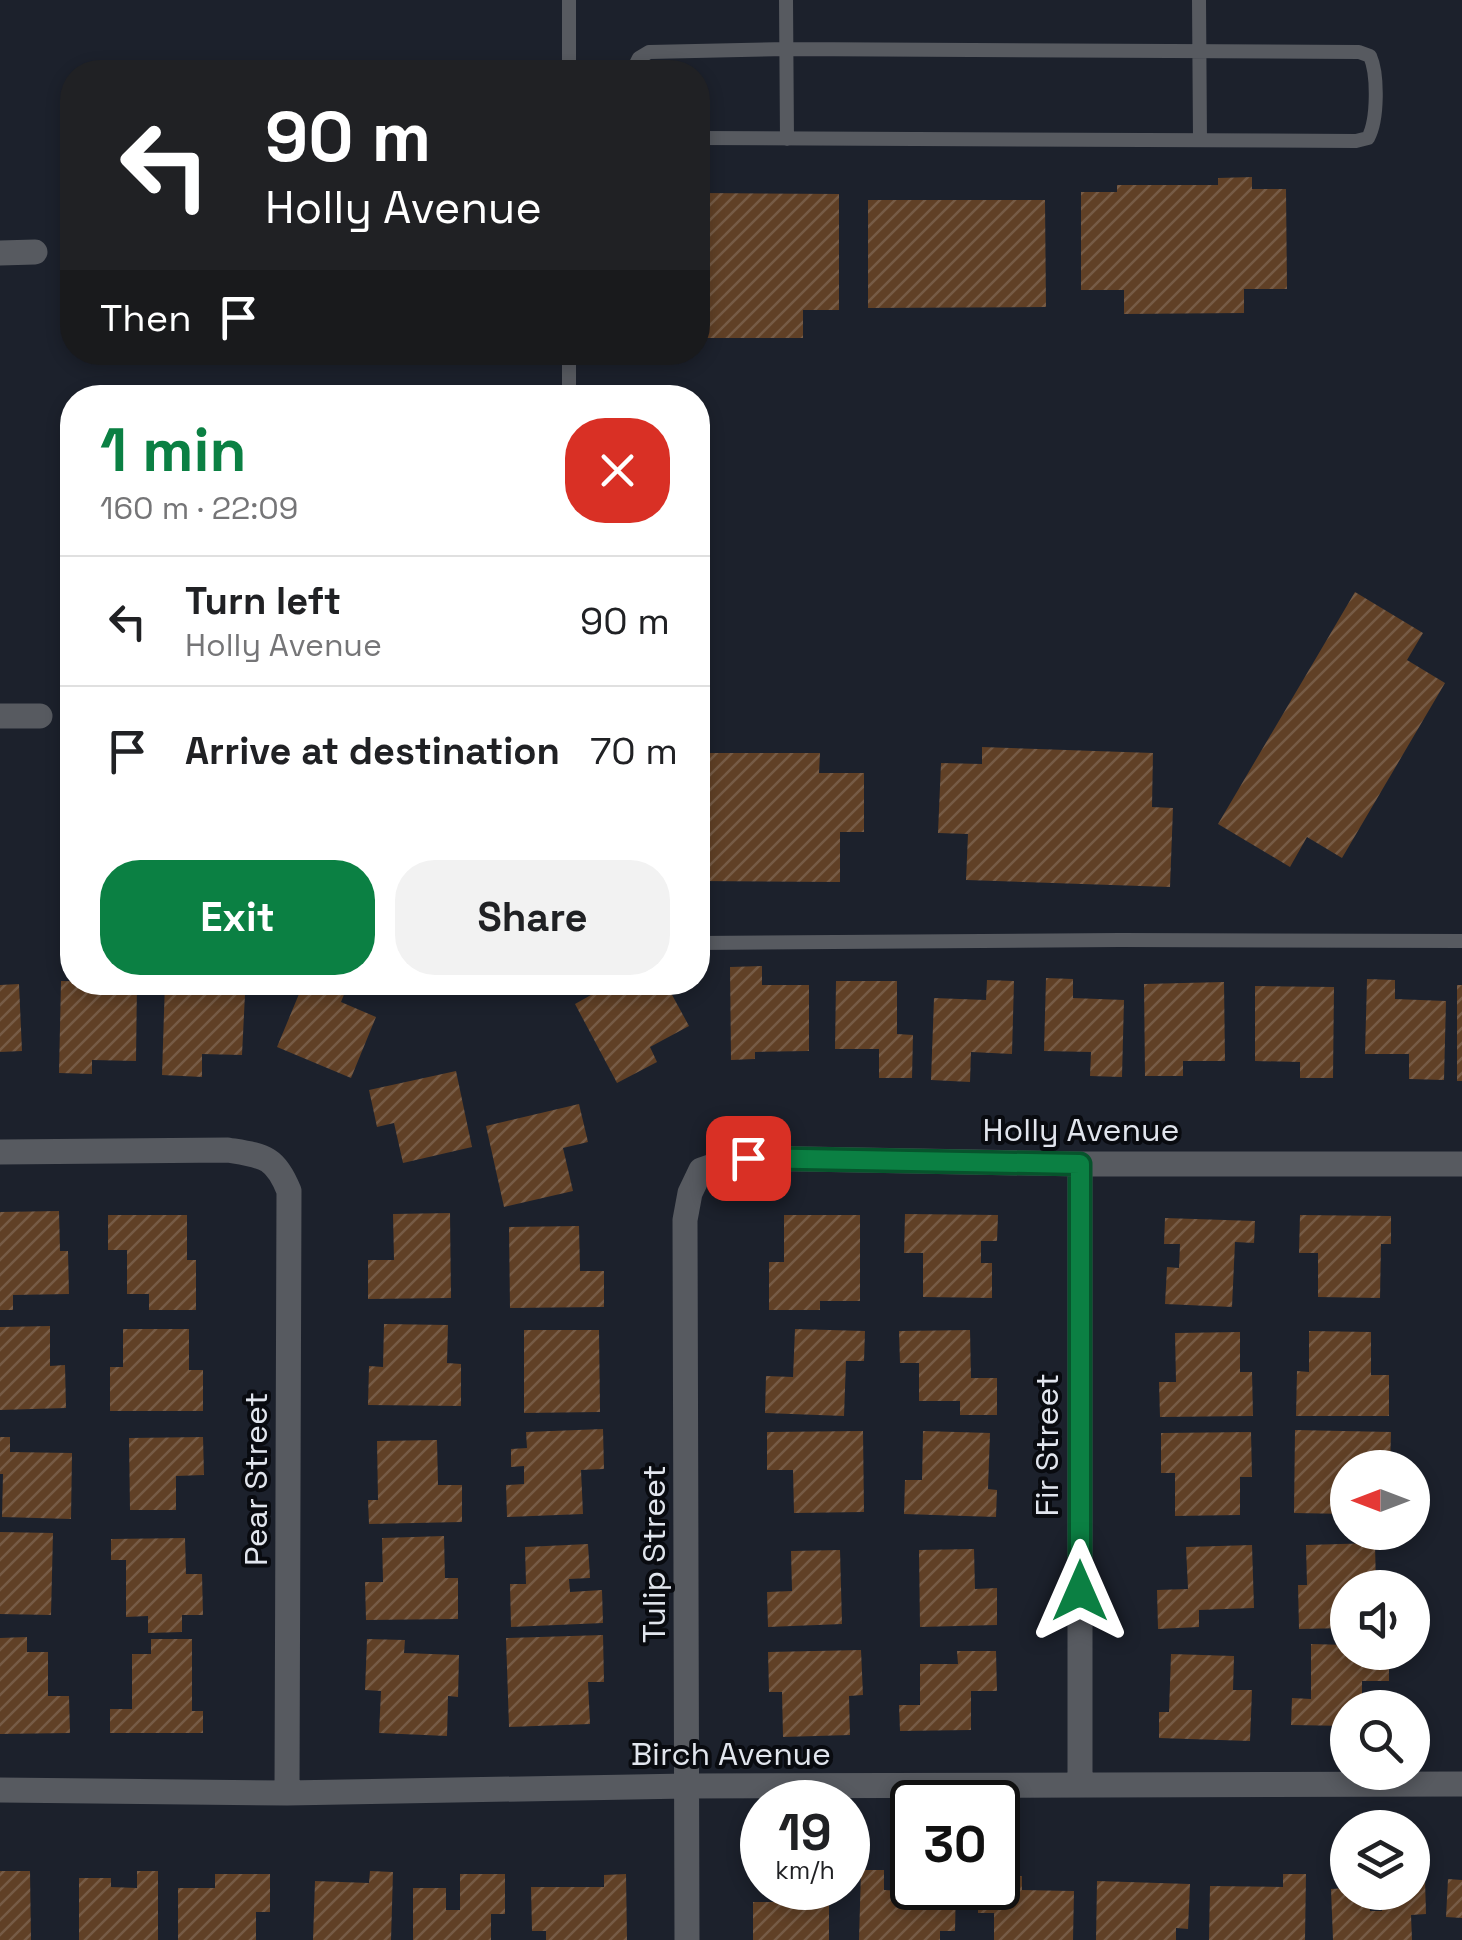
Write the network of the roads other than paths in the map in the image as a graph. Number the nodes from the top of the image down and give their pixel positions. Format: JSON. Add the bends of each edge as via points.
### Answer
{"nodes":[{"id":1,"x":569,"y":0,"type":"edge"},
{"id":2,"x":786,"y":0,"type":"edge"},
{"id":3,"x":1199,"y":0,"type":"edge"},
{"id":4,"x":787,"y":49,"type":"junction"},
{"id":5,"x":1200,"y":51,"type":"junction"},
{"id":6,"x":569,"y":60,"type":"edge"},
{"id":7,"x":638,"y":60,"type":"edge"},
{"id":8,"x":710,"y":138,"type":"edge"},
{"id":9,"x":786,"y":139,"type":"junction"},
{"id":10,"x":1200,"y":140,"type":"junction"},
{"id":11,"x":35,"y":252,"type":"dead end"},
{"id":12,"x":0,"y":254,"type":"edge"},
{"id":13,"x":0,"y":716,"type":"edge"},
{"id":14,"x":40,"y":716,"type":"dead end"},
{"id":15,"x":1462,"y":941,"type":"edge"},
{"id":16,"x":710,"y":943,"type":"edge"},
{"id":17,"x":0,"y":1152,"type":"edge"},
{"id":18,"x":1080,"y":1164,"type":"junction"},
{"id":19,"x":1462,"y":1164,"type":"edge"},
{"id":20,"x":701,"y":1170,"type":"joint"},
{"id":21,"x":1462,"y":1784,"type":"edge"},
{"id":22,"x":1080,"y":1785,"type":"junction"},
{"id":23,"x":688,"y":1786,"type":"junction"},
{"id":24,"x":0,"y":1790,"type":"edge"},
{"id":25,"x":287,"y":1793,"type":"junction"},
{"id":26,"x":688,"y":1940,"type":"edge"}],
"edges":[{"from":1,"to":6,"type":"lane"},
{"from":2,"to":4,"type":"lane"},
{"from":3,"to":5,"type":"lane"},
{"from":4,"to":5,"type":"lane"},
{"from":4,"to":7,"type":"lane","via":[[649,52]]},
{"from":4,"to":9,"type":"lane"},
{"from":5,"to":10,"type":"lane"},
{"from":5,"to":10,"type":"lane","via":[[1359,52],[1375,68],[1368,138]]},
{"from":8,"to":9,"type":"lane"},
{"from":9,"to":10,"type":"lane"},
{"from":11,"to":12,"type":"street"},
{"from":13,"to":14,"type":"street"},
{"from":15,"to":16,"type":"lane"},
{"from":17,"to":25,"type":"street","name":"Pear Street","via":[[228,1150],[280,1168],[289,1191]]},
{"from":18,"to":19,"type":"street","name":"Holly Avenue"},
{"from":18,"to":20,"type":"street","name":"Holly Avenue","via":[[748,1158]]},
{"from":18,"to":22,"type":"street","name":"Fir Street"},
{"from":20,"to":23,"type":"street","name":"Tulip Street","via":[[685,1220]]},
{"from":21,"to":22,"type":"street","name":"Birch Avenue"},
{"from":22,"to":23,"type":"street","name":"Birch Avenue"},
{"from":23,"to":25,"type":"street","name":"Birch Avenue"},
{"from":23,"to":26,"type":"street","name":"Tulip Street"},
{"from":24,"to":25,"type":"street","name":"Birch Avenue"}]}
